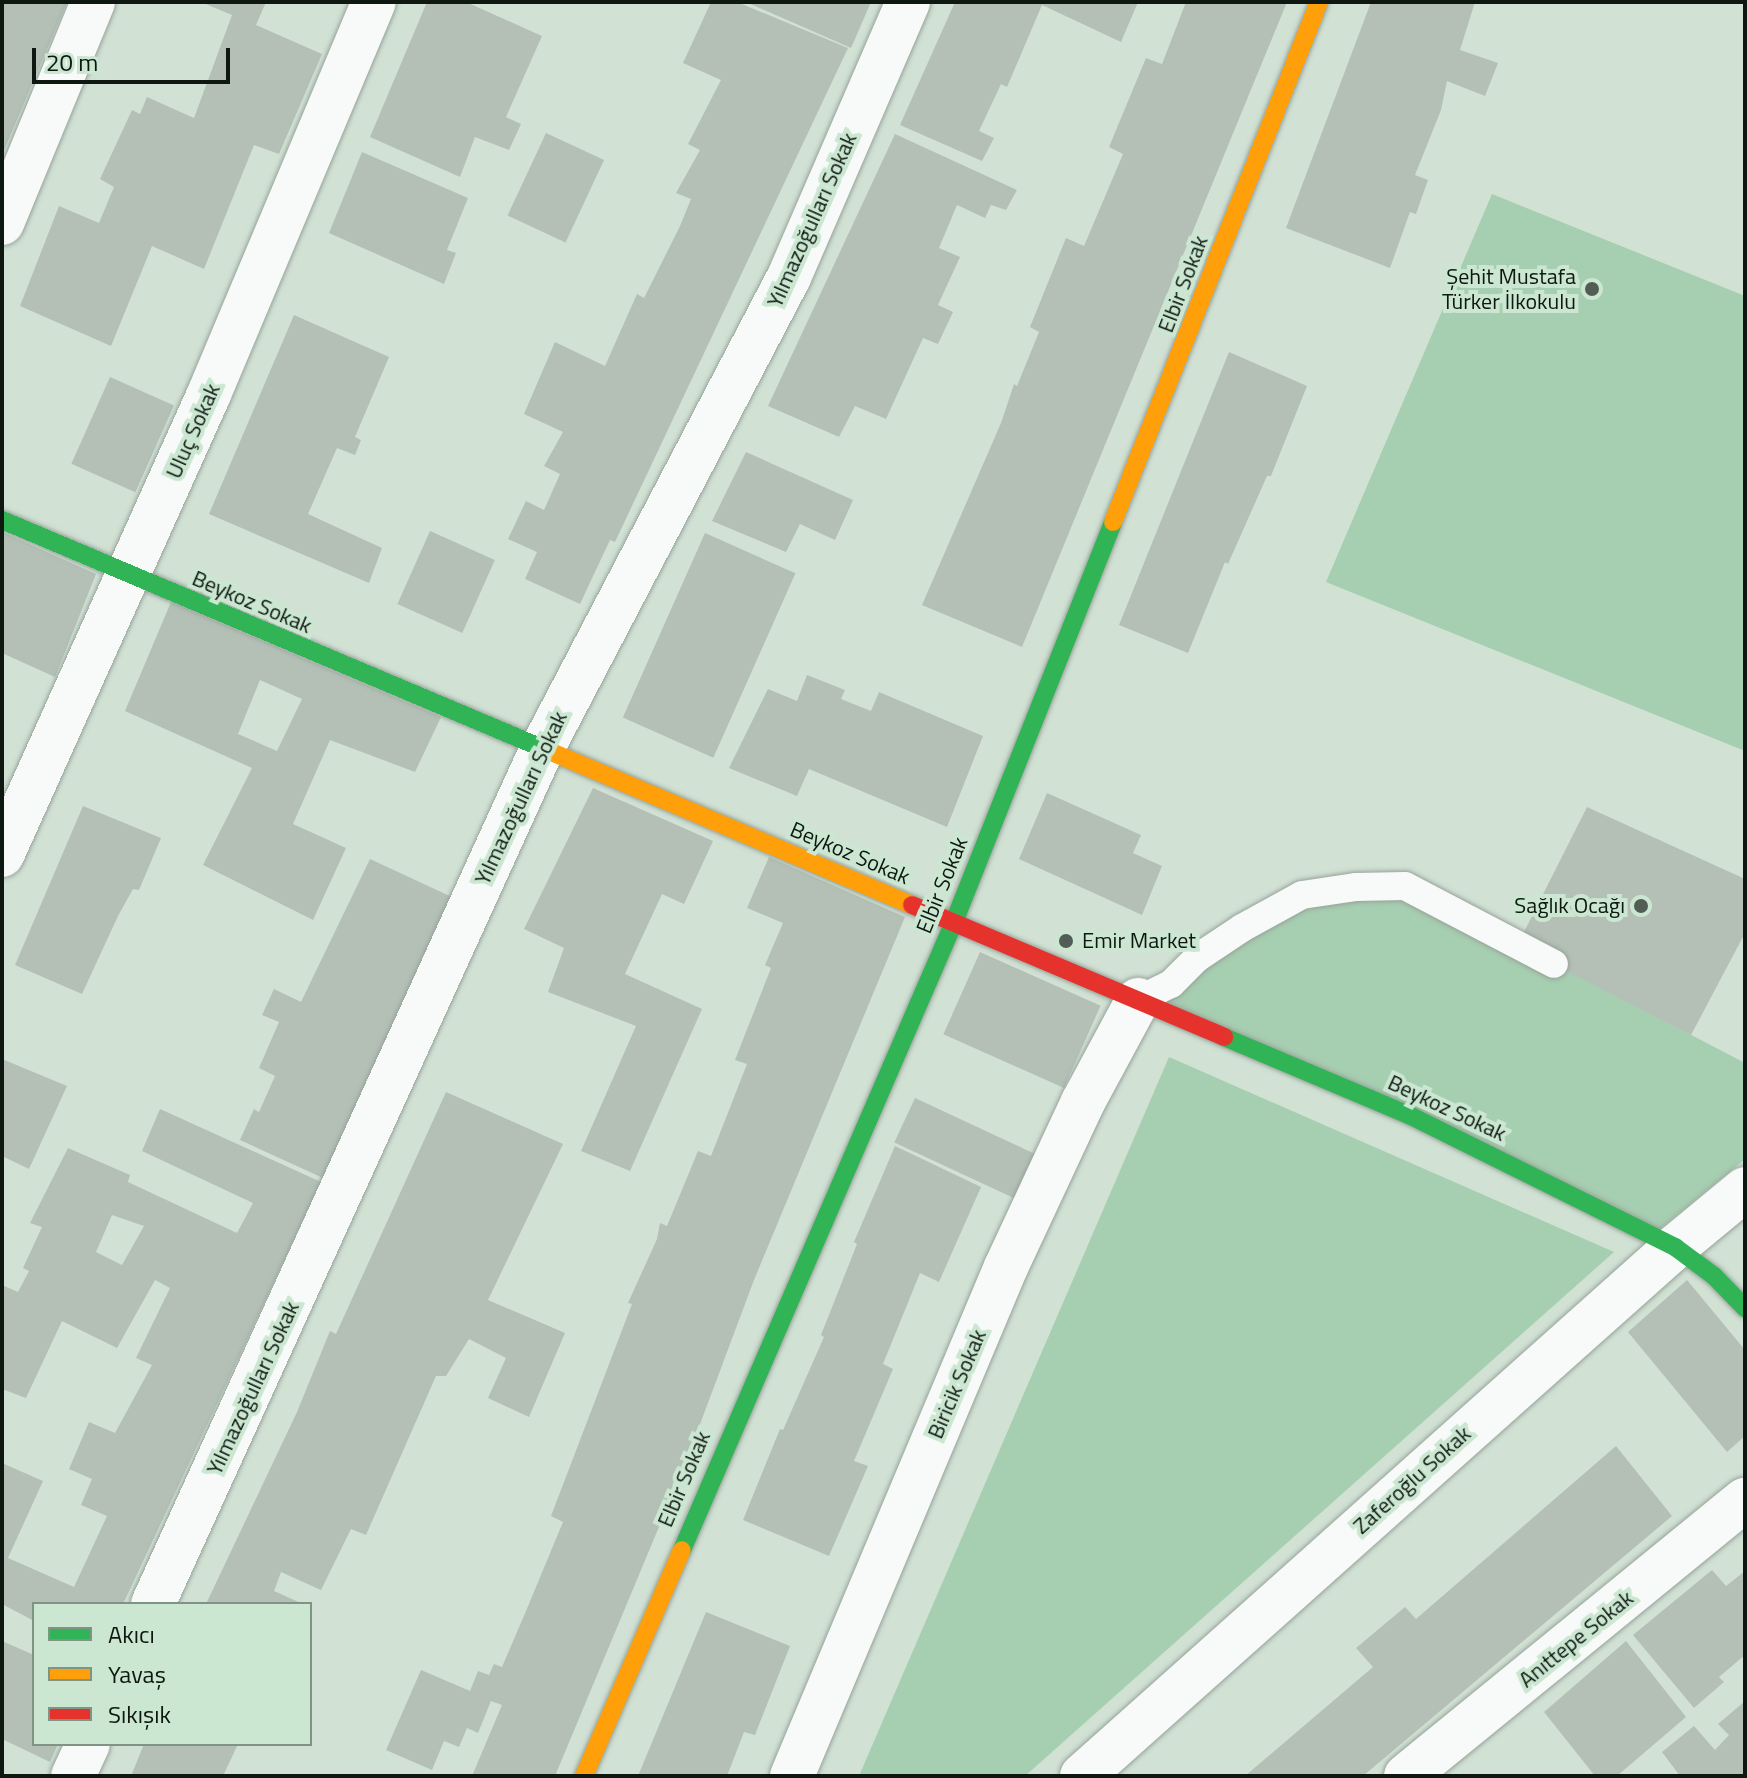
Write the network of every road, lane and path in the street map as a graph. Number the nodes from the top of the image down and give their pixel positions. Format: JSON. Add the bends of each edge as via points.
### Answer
{"nodes":[{"id":1,"x":93,"y":2,"type":"edge"},
{"id":2,"x":374,"y":2,"type":"edge"},
{"id":3,"x":908,"y":2,"type":"edge"},
{"id":4,"x":1319,"y":2,"type":"edge"},
{"id":5,"x":2,"y":223,"type":"edge"},
{"id":6,"x":2,"y":520,"type":"edge"},
{"id":7,"x":127,"y":576,"type":"junction"},
{"id":8,"x":542,"y":749,"type":"junction"},
{"id":9,"x":2,"y":855,"type":"edge"},
{"id":10,"x":954,"y":922,"type":"junction"},
{"id":11,"x":1554,"y":964,"type":"dead end"},
{"id":12,"x":1138,"y":1000,"type":"junction"},
{"id":13,"x":1745,"y":1189,"type":"edge"},
{"id":14,"x":1675,"y":1247,"type":"junction"},
{"id":15,"x":1745,"y":1308,"type":"edge"},
{"id":16,"x":1745,"y":1500,"type":"edge"},
{"id":17,"x":154,"y":1602,"type":"edge"},
{"id":18,"x":87,"y":1746,"type":"edge"},
{"id":19,"x":1090,"y":1774,"type":"edge"},
{"id":20,"x":1414,"y":1774,"type":"edge"},
{"id":21,"x":73,"y":1776,"type":"edge"},
{"id":22,"x":584,"y":1776,"type":"edge"},
{"id":23,"x":792,"y":1776,"type":"edge"}],
"edges":[{"from":1,"to":5,"type":"street"},
{"from":2,"to":7,"type":"street","name":"Uluç Sokak"},
{"from":3,"to":8,"type":"street","name":"Yılmazoğulları Sokak","via":[[789,277]]},
{"from":4,"to":10,"type":"street","name":"Elbir Sokak"},
{"from":6,"to":7,"type":"street","name":"Beykoz Sokak"},
{"from":7,"to":8,"type":"street","name":"Beykoz Sokak"},
{"from":7,"to":9,"type":"street","name":"Uluç Sokak"},
{"from":8,"to":10,"type":"street","name":"Beykoz Sokak"},
{"from":8,"to":17,"type":"street","name":"Yılmazoğulları Sokak"},
{"from":10,"to":12,"type":"street","name":"Beykoz Sokak"},
{"from":10,"to":22,"type":"street","name":"Elbir Sokak"},
{"from":11,"to":12,"type":"lane","via":[[1405,886],[1356,887],[1302,895],[1242,928],[1197,958],[1171,984]]},
{"from":12,"to":14,"type":"street","name":"Beykoz Sokak","via":[[1411,1116]]},
{"from":12,"to":23,"type":"street","name":"Biricik Sokak","via":[[1083,1102],[1006,1267]]},
{"from":13,"to":14,"type":"street","name":"Zaferoğlu Sokak"},
{"from":14,"to":15,"type":"street","name":"Beykoz Sokak"},
{"from":14,"to":19,"type":"street","name":"Zaferoğlu Sokak"},
{"from":16,"to":20,"type":"street","name":"Anıttepe Sokak"},
{"from":18,"to":21,"type":"street"}]}
